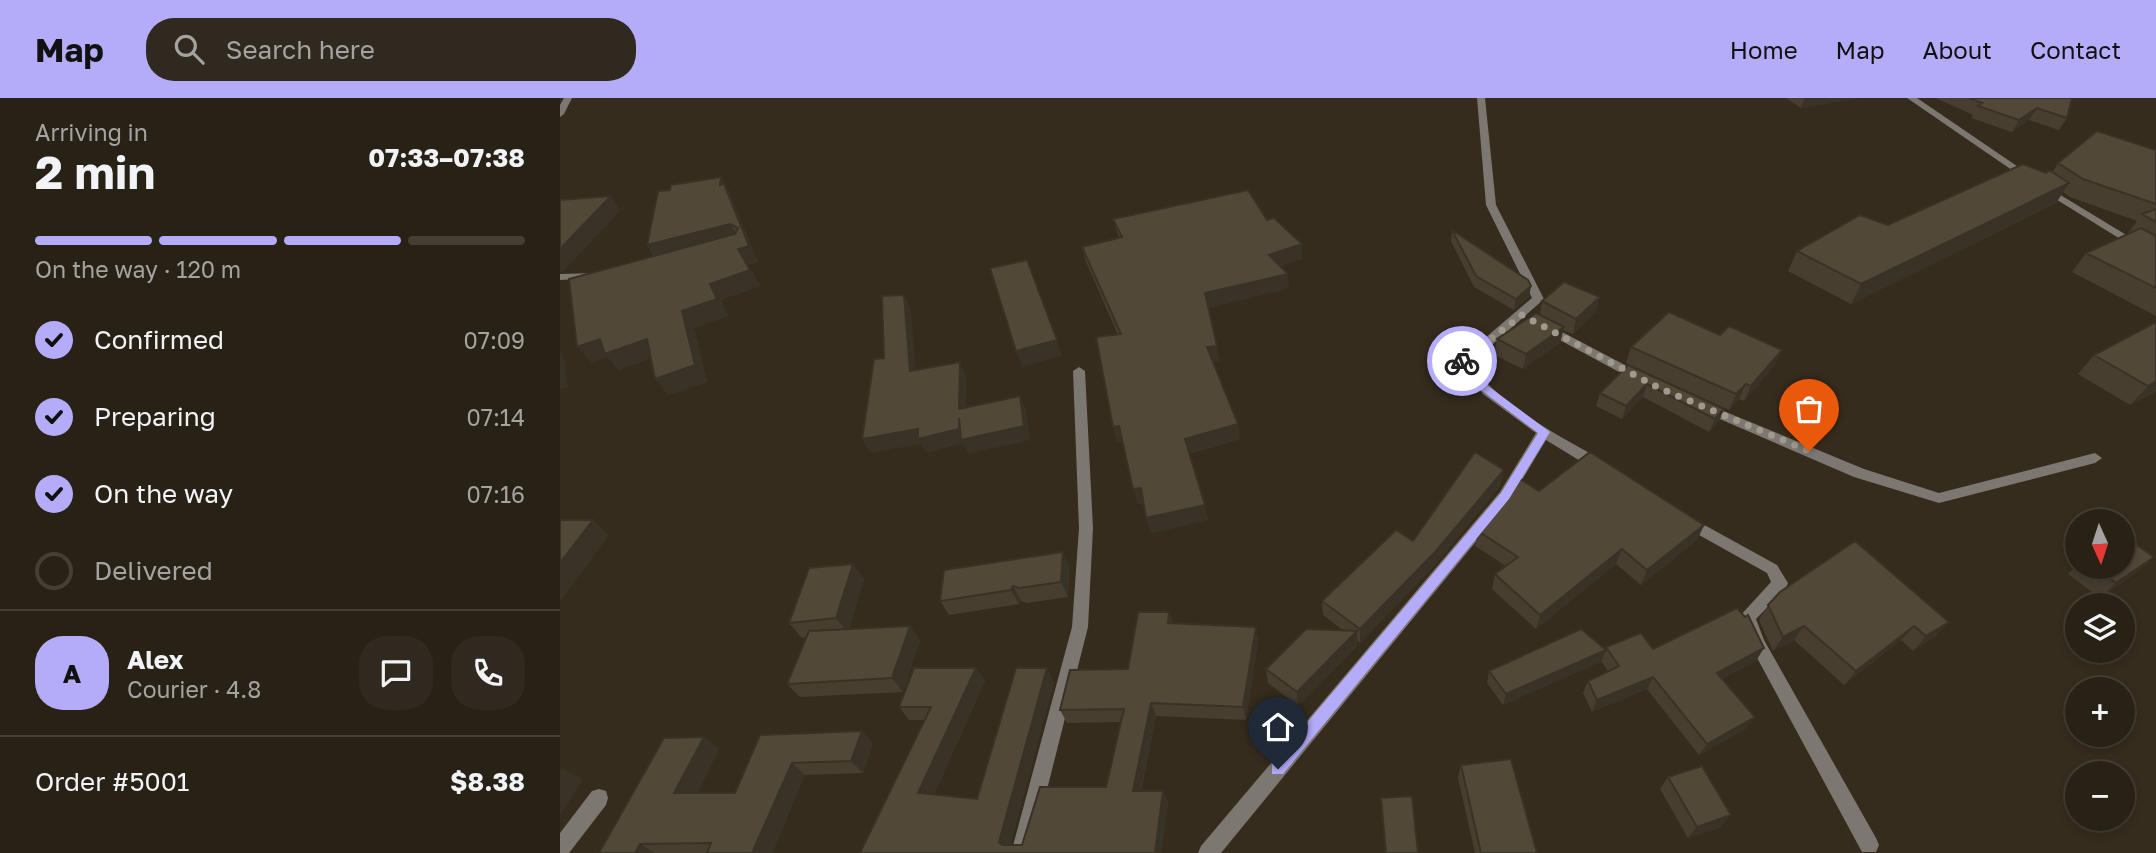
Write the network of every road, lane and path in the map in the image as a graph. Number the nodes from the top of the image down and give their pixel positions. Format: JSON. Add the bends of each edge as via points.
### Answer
{"nodes":[{"id":1,"x":568,"y":98,"type":"edge"},
{"id":2,"x":1480,"y":98,"type":"edge"},
{"id":3,"x":1911,"y":98,"type":"edge"},
{"id":4,"x":560,"y":114,"type":"edge"},
{"id":5,"x":2156,"y":258,"type":"edge"},
{"id":6,"x":615,"y":275,"type":"edge"},
{"id":7,"x":560,"y":277,"type":"edge"},
{"id":8,"x":1522,"y":315,"type":"junction"},
{"id":9,"x":1079,"y":371,"type":"dead end"},
{"id":10,"x":1649,"y":383,"type":"edge"},
{"id":11,"x":1696,"y":404,"type":"edge"},
{"id":12,"x":1544,"y":432,"type":"junction"},
{"id":13,"x":2095,"y":458,"type":"dead end"},
{"id":14,"x":1615,"y":476,"type":"edge"},
{"id":15,"x":1673,"y":512,"type":"edge"},
{"id":16,"x":599,"y":798,"type":"dead end"},
{"id":17,"x":1869,"y":845,"type":"dead end"},
{"id":18,"x":560,"y":849,"type":"edge"},
{"id":19,"x":1021,"y":853,"type":"edge"},
{"id":20,"x":1208,"y":853,"type":"edge"}],
"edges":[{"from":1,"to":4,"type":"street"},
{"from":2,"to":8,"type":"street","via":[[1491,205],[1538,299]]},
{"from":3,"to":5,"type":"street"},
{"from":6,"to":7,"type":"street"},
{"from":8,"to":10,"type":"street"},
{"from":8,"to":12,"type":"street","via":[[1461,359],[1473,379]]},
{"from":9,"to":19,"type":"street","via":[[1086,528],[1080,627]]},
{"from":11,"to":13,"type":"street","via":[[1859,472],[1939,498]]},
{"from":12,"to":14,"type":"street"},
{"from":12,"to":20,"type":"street","via":[[1505,496]]},
{"from":15,"to":17,"type":"street","via":[[1772,569],[1780,583],[1747,617]]},
{"from":16,"to":18,"type":"street"}]}
